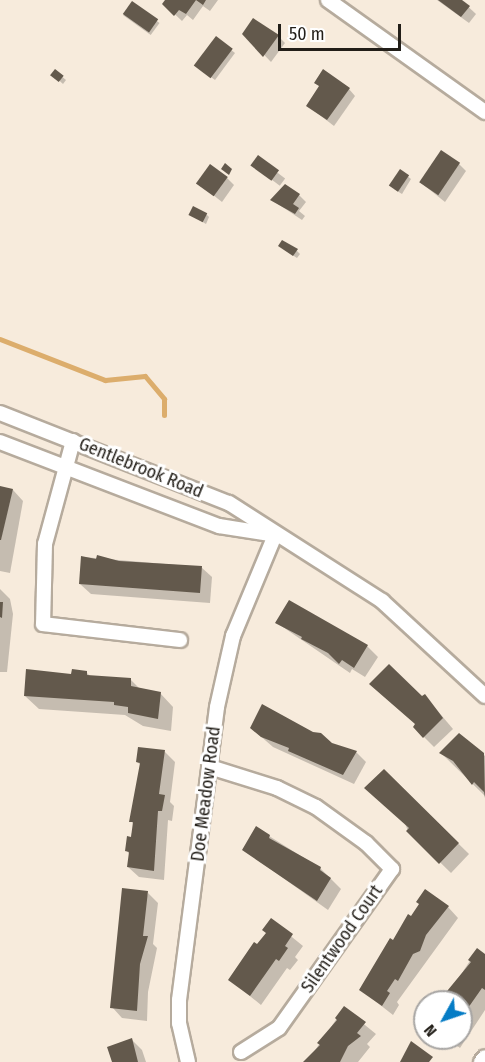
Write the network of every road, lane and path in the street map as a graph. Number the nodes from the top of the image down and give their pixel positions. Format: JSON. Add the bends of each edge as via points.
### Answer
{"nodes":[{"id":1,"x":328,"y":0,"type":"edge"},
{"id":2,"x":485,"y":112,"type":"edge"},
{"id":3,"x":0,"y":413,"type":"edge"},
{"id":4,"x":73,"y":441,"type":"junction"},
{"id":5,"x":0,"y":442,"type":"edge"},
{"id":6,"x":65,"y":468,"type":"junction"},
{"id":7,"x":275,"y":535,"type":"junction"},
{"id":8,"x":180,"y":640,"type":"dead end"},
{"id":9,"x":485,"y":696,"type":"edge"},
{"id":10,"x":210,"y":767,"type":"junction"},
{"id":11,"x":241,"y":1052,"type":"dead end"},
{"id":12,"x":485,"y":1057,"type":"edge"},
{"id":13,"x":188,"y":1062,"type":"edge"},
{"id":14,"x":481,"y":1062,"type":"edge"}],
"edges":[{"from":1,"to":2,"type":"street"},
{"from":3,"to":4,"type":"street","name":"Gentlebrook Road"},
{"from":4,"to":6,"type":"street"},
{"from":4,"to":7,"type":"street","name":"Gentlebrook Road","via":[[229,503]]},
{"from":5,"to":6,"type":"street","name":"Gentlebrook Road"},
{"from":6,"to":7,"type":"street","name":"Gentlebrook Road","via":[[219,526]]},
{"from":6,"to":8,"type":"street","via":[[45,544],[43,624]]},
{"from":7,"to":9,"type":"street","name":"Gentlebrook Road","via":[[382,601],[417,629]]},
{"from":7,"to":10,"type":"street","name":"Doe Meadow Road","via":[[233,636],[217,707]]},
{"from":10,"to":11,"type":"street","name":"Silentwood Court","via":[[277,788],[316,807],[366,843],[392,869],[279,1028]]},
{"from":10,"to":13,"type":"street","name":"Doe Meadow Road","via":[[179,1000],[179,1023]]},
{"from":12,"to":14,"type":"street"}]}
